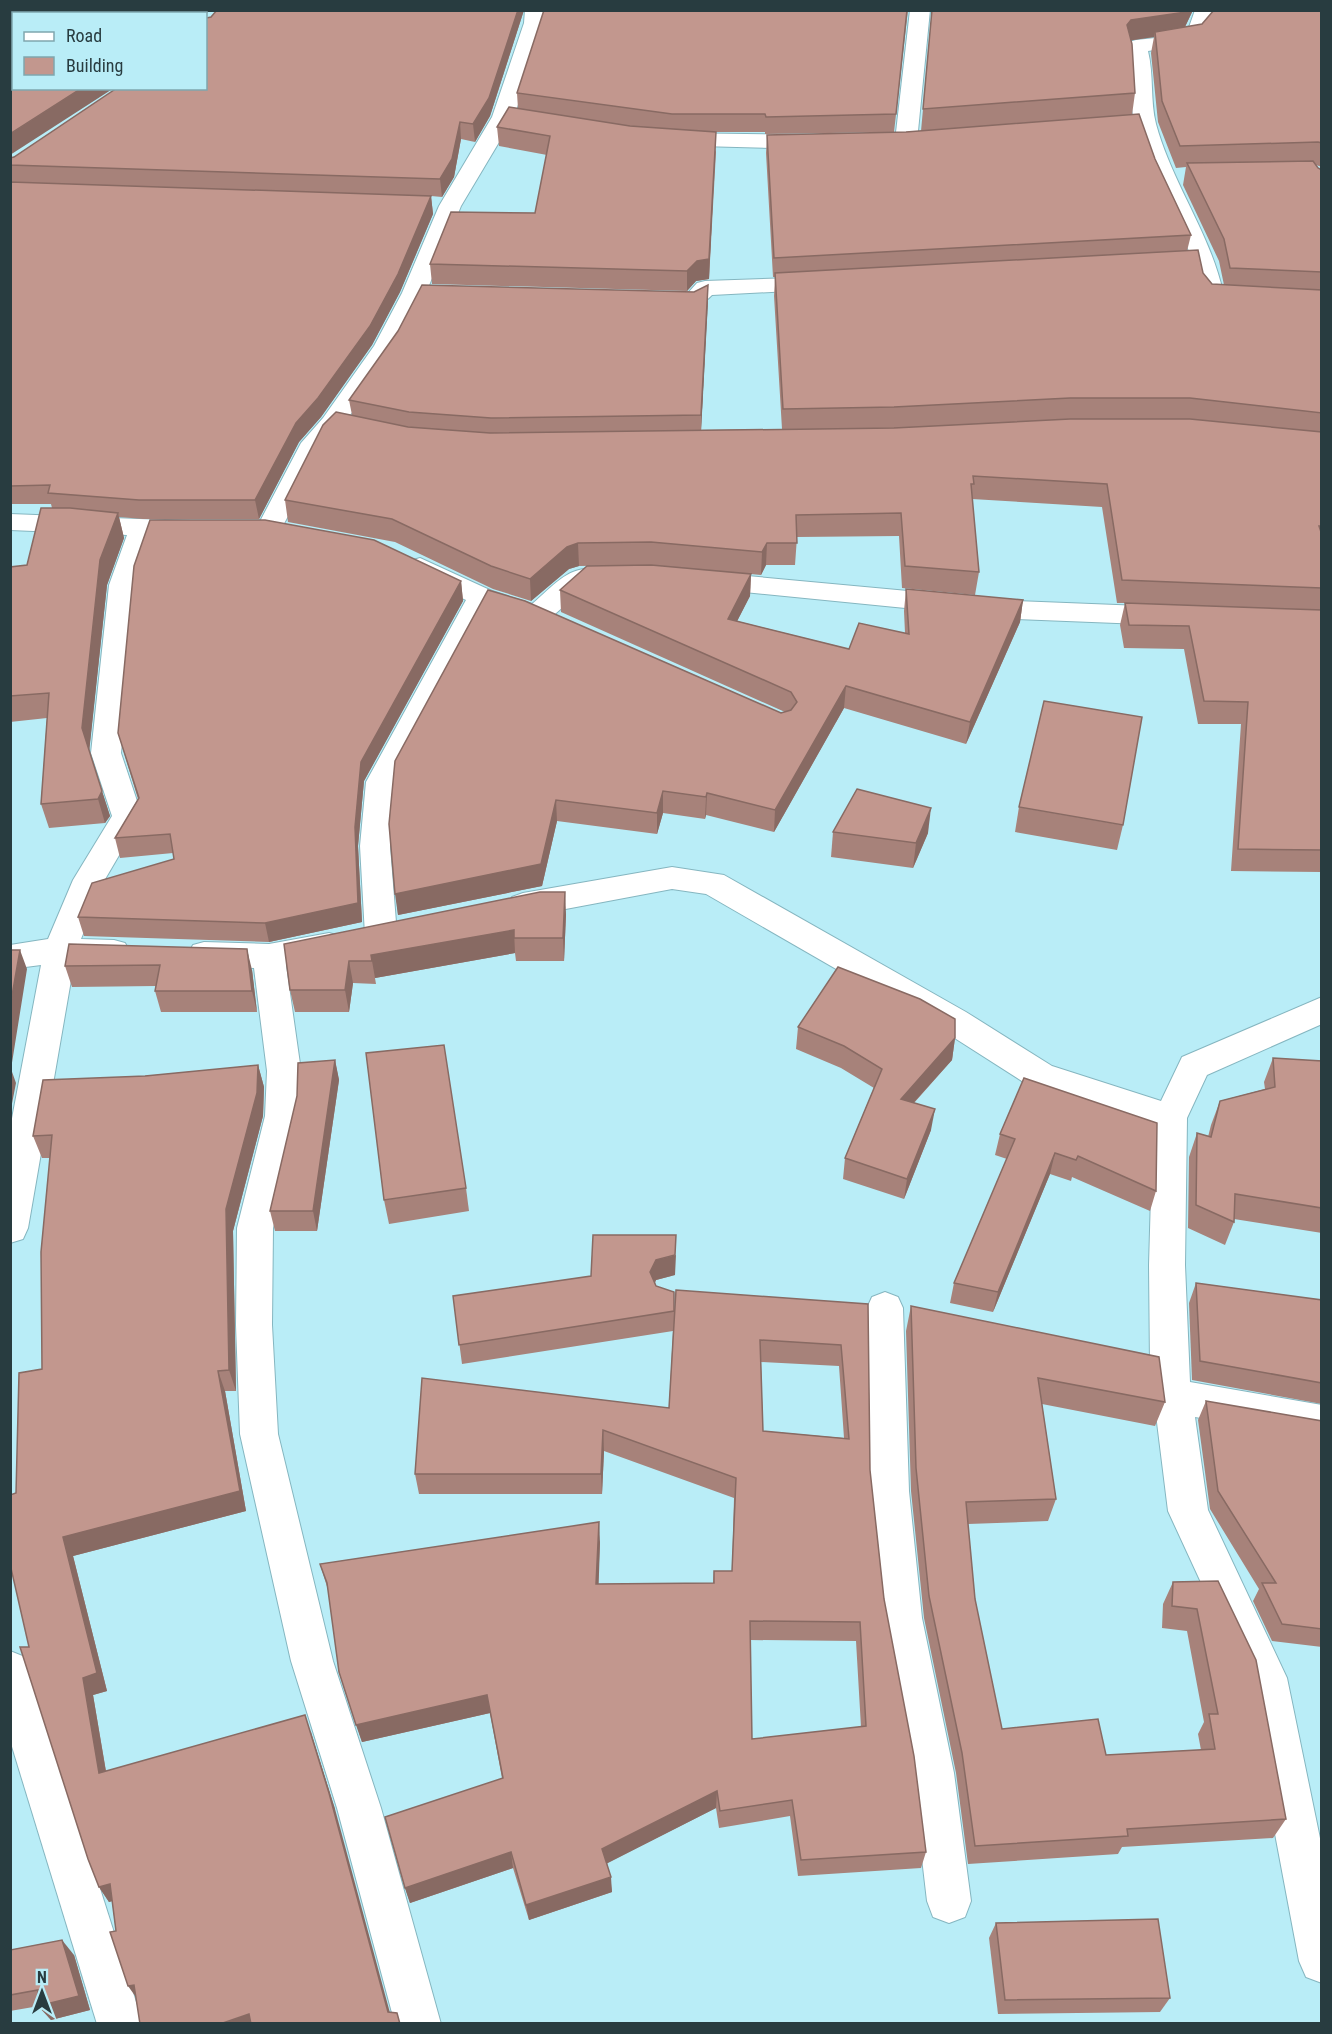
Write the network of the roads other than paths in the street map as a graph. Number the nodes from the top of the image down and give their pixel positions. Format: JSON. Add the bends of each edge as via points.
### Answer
{"nodes":[{"id":1,"x":535,"y":10,"type":"edge"},
{"id":2,"x":920,"y":10,"type":"edge"},
{"id":3,"x":1205,"y":10,"type":"edge"},
{"id":4,"x":648,"y":138,"type":"edge"},
{"id":5,"x":930,"y":139,"type":"edge"},
{"id":6,"x":884,"y":141,"type":"edge"},
{"id":7,"x":906,"y":141,"type":"junction"},
{"id":8,"x":826,"y":142,"type":"edge"},
{"id":9,"x":1165,"y":177,"type":"junction"},
{"id":10,"x":1188,"y":177,"type":"edge"},
{"id":11,"x":426,"y":206,"type":"edge"},
{"id":12,"x":450,"y":206,"type":"junction"},
{"id":13,"x":1205,"y":262,"type":"junction"},
{"id":14,"x":1182,"y":263,"type":"edge"},
{"id":15,"x":848,"y":283,"type":"edge"},
{"id":16,"x":643,"y":300,"type":"edge"},
{"id":17,"x":1322,"y":304,"type":"edge"},
{"id":18,"x":10,"y":522,"type":"edge"},
{"id":19,"x":143,"y":530,"type":"junction"},
{"id":20,"x":212,"y":530,"type":"edge"},
{"id":21,"x":269,"y":531,"type":"edge"},
{"id":22,"x":394,"y":554,"type":"edge"},
{"id":23,"x":627,"y":577,"type":"edge"},
{"id":24,"x":674,"y":579,"type":"edge"},
{"id":25,"x":482,"y":597,"type":"junction"},
{"id":26,"x":1192,"y":617,"type":"edge"},
{"id":27,"x":493,"y":911,"type":"edge"},
{"id":28,"x":415,"y":928,"type":"edge"},
{"id":29,"x":381,"y":935,"type":"junction"},
{"id":30,"x":60,"y":951,"type":"junction"},
{"id":31,"x":141,"y":953,"type":"edge"},
{"id":32,"x":176,"y":954,"type":"edge"},
{"id":33,"x":268,"y":956,"type":"junction"},
{"id":34,"x":10,"y":957,"type":"edge"},
{"id":35,"x":1322,"y":1010,"type":"edge"},
{"id":36,"x":1170,"y":1118,"type":"junction"},
{"id":37,"x":10,"y":1228,"type":"edge"},
{"id":38,"x":885,"y":1309,"type":"dead end"},
{"id":39,"x":1159,"y":1374,"type":"junction"},
{"id":40,"x":1322,"y":1422,"type":"edge"},
{"id":41,"x":10,"y":1671,"type":"edge"},
{"id":42,"x":949,"y":1901,"type":"dead end"},
{"id":43,"x":1322,"y":1960,"type":"edge"},
{"id":44,"x":120,"y":2024,"type":"edge"},
{"id":45,"x":418,"y":2024,"type":"edge"}],
"edges":[{"from":1,"to":12,"type":"street","via":[[514,119]]},
{"from":2,"to":7,"type":"street"},
{"from":3,"to":9,"type":"street","via":[[1197,32],[1189,40],[1138,55],[1134,124]]},
{"from":4,"to":8,"type":"street"},
{"from":5,"to":7,"type":"street"},
{"from":6,"to":7,"type":"street"},
{"from":9,"to":10,"type":"street"},
{"from":9,"to":13,"type":"street"},
{"from":11,"to":12,"type":"street"},
{"from":12,"to":21,"type":"street","via":[[425,293],[386,347],[343,425],[314,443]]},
{"from":13,"to":14,"type":"street"},
{"from":13,"to":17,"type":"street","via":[[1215,298]]},
{"from":15,"to":16,"type":"street","via":[[705,288],[694,300]]},
{"from":18,"to":19,"type":"street","via":[[77,522]]},
{"from":19,"to":20,"type":"street"},
{"from":19,"to":30,"type":"street","via":[[123,585],[106,753],[128,816],[89,880]]},
{"from":22,"to":25,"type":"street"},
{"from":23,"to":25,"type":"street","via":[[580,577],[548,620]]},
{"from":24,"to":26,"type":"street","via":[[1016,610]]},
{"from":25,"to":29,"type":"street","via":[[381,782],[375,846]]},
{"from":27,"to":36,"type":"street","via":[[672,878],[713,884],[954,1021],[1040,1076]]},
{"from":28,"to":29,"type":"street"},
{"from":29,"to":33,"type":"street"},
{"from":30,"to":31,"type":"street"},
{"from":30,"to":34,"type":"street"},
{"from":30,"to":37,"type":"street"},
{"from":32,"to":33,"type":"street"},
{"from":33,"to":45,"type":"street","via":[[284,1071],[282,1116],[255,1228],[254,1325],[260,1434],[312,1661],[359,1808]]},
{"from":35,"to":36,"type":"street","via":[[1194,1065]]},
{"from":36,"to":39,"type":"street"},
{"from":38,"to":42,"type":"street","via":[[889,1491],[902,1618],[933,1773]]},
{"from":39,"to":40,"type":"street"},
{"from":39,"to":43,"type":"street","via":[[1188,1510],[1266,1678]]},
{"from":41,"to":44,"type":"street"}]}
